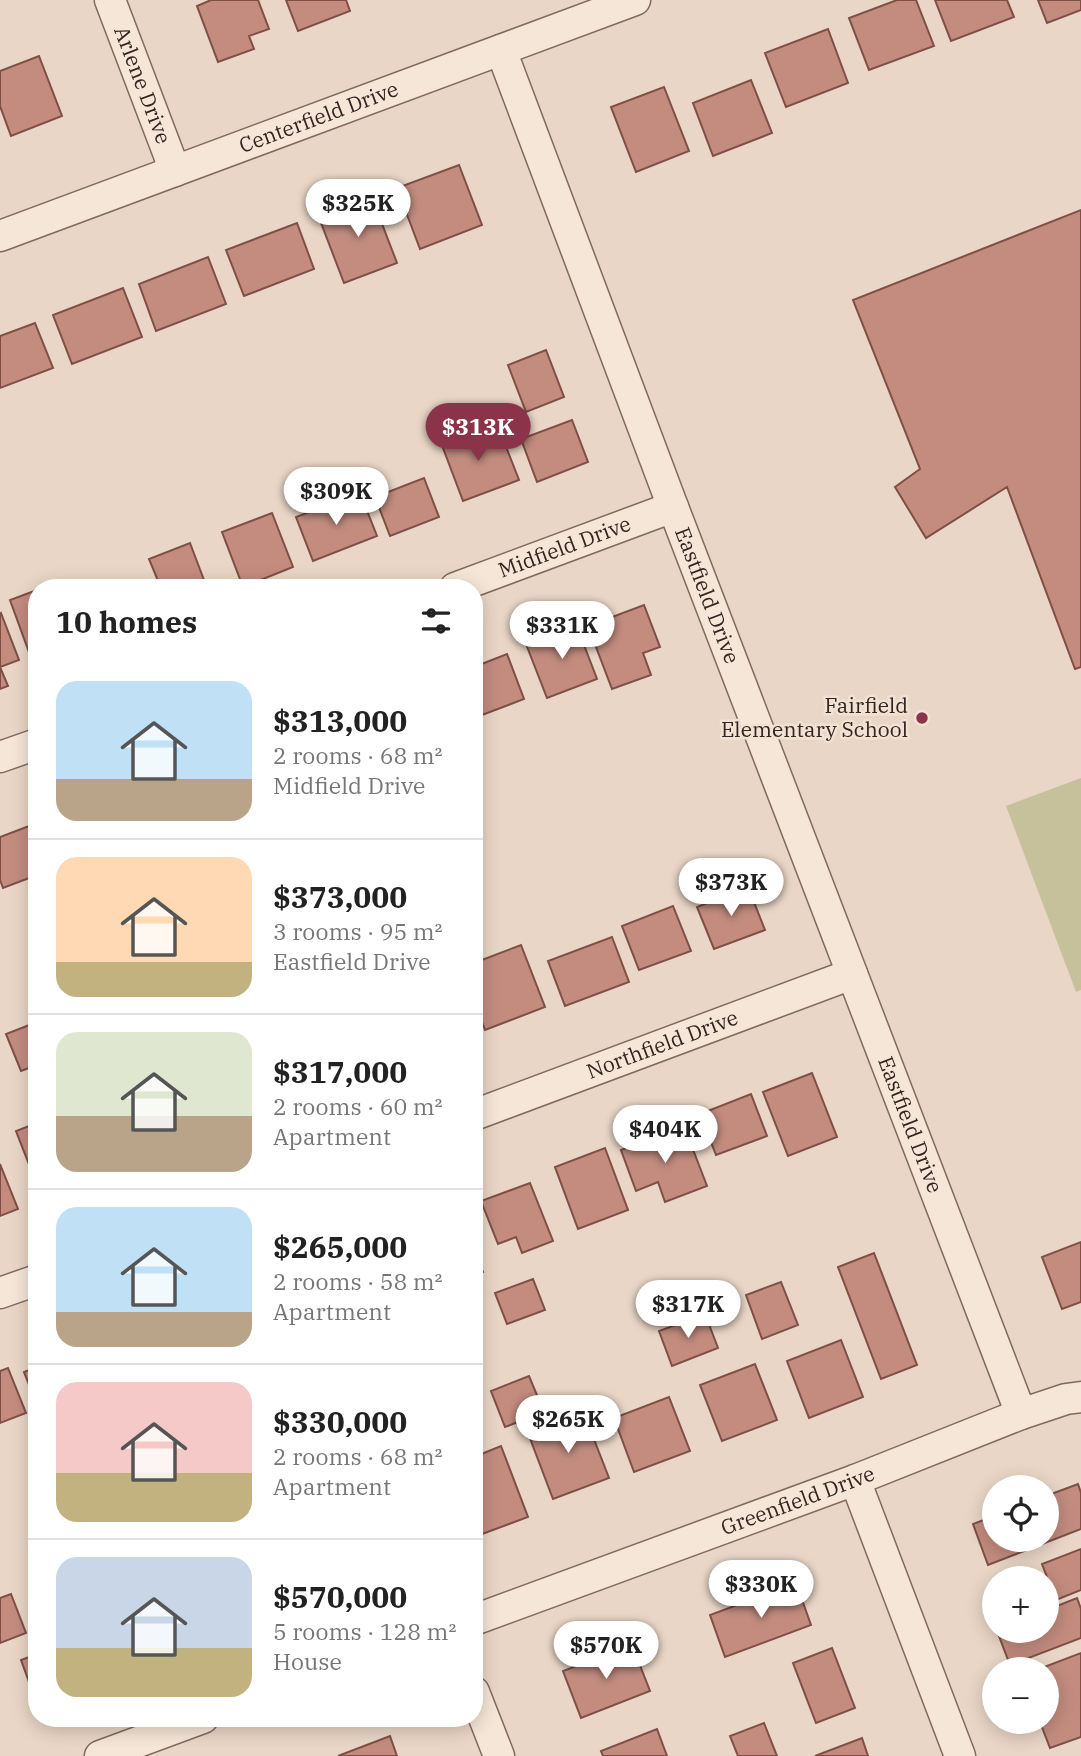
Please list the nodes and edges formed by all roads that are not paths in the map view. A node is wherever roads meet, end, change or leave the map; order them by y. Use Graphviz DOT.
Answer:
graph roads {
  1 [pos="110,0"];
  2 [pos="635,0"];
  3 [pos="501,50"];
  4 [pos="175,171"];
  5 [pos="0,236"];
  6 [pos="673,507"];
  7 [pos="479,579"];
  8 [pos="28,747"];
  9 [pos="0,757"];
  10 [pos="852,974"];
  11 [pos="483,1112"];
  12 [pos="28,1282"];
  13 [pos="0,1293"];
  14 [pos="1081,1397"];
  15 [pos="1021,1414"];
  16 [pos="855,1480"];
  17 [pos="483,1617"];
  18 [pos="483,1715"];
  19 [pos="179,1727"];
  20 [pos="100,1756"];
  21 [pos="499,1756"];
  22 [pos="960,1756"];
  1 -- 4 [label="street, Arlene Drive"];
  2 -- 3 [label="street, Centerfield Drive"];
  3 -- 4 [label="street, Centerfield Drive"];
  3 -- 6 [label="street, Eastfield Drive"];
  4 -- 5 [label="street, Centerfield Drive"];
  6 -- 7 [label="street, Midfield Drive"];
  6 -- 10 [label="street, Eastfield Drive"];
  8 -- 9 [label="street"];
  10 -- 11 [label="street, Northfield Drive"];
  10 -- 15 [label="street, Eastfield Drive"];
  12 -- 13 [label="street"];
  14 -- 15 [label="street, Greenfield Drive"];
  15 -- 16 [label="street, Greenfield Drive"];
  16 -- 17 [label="street, Greenfield Drive"];
  16 -- 22 [label="street"];
  18 -- 21 [label="street"];
  19 -- 20 [label="street"];
}
